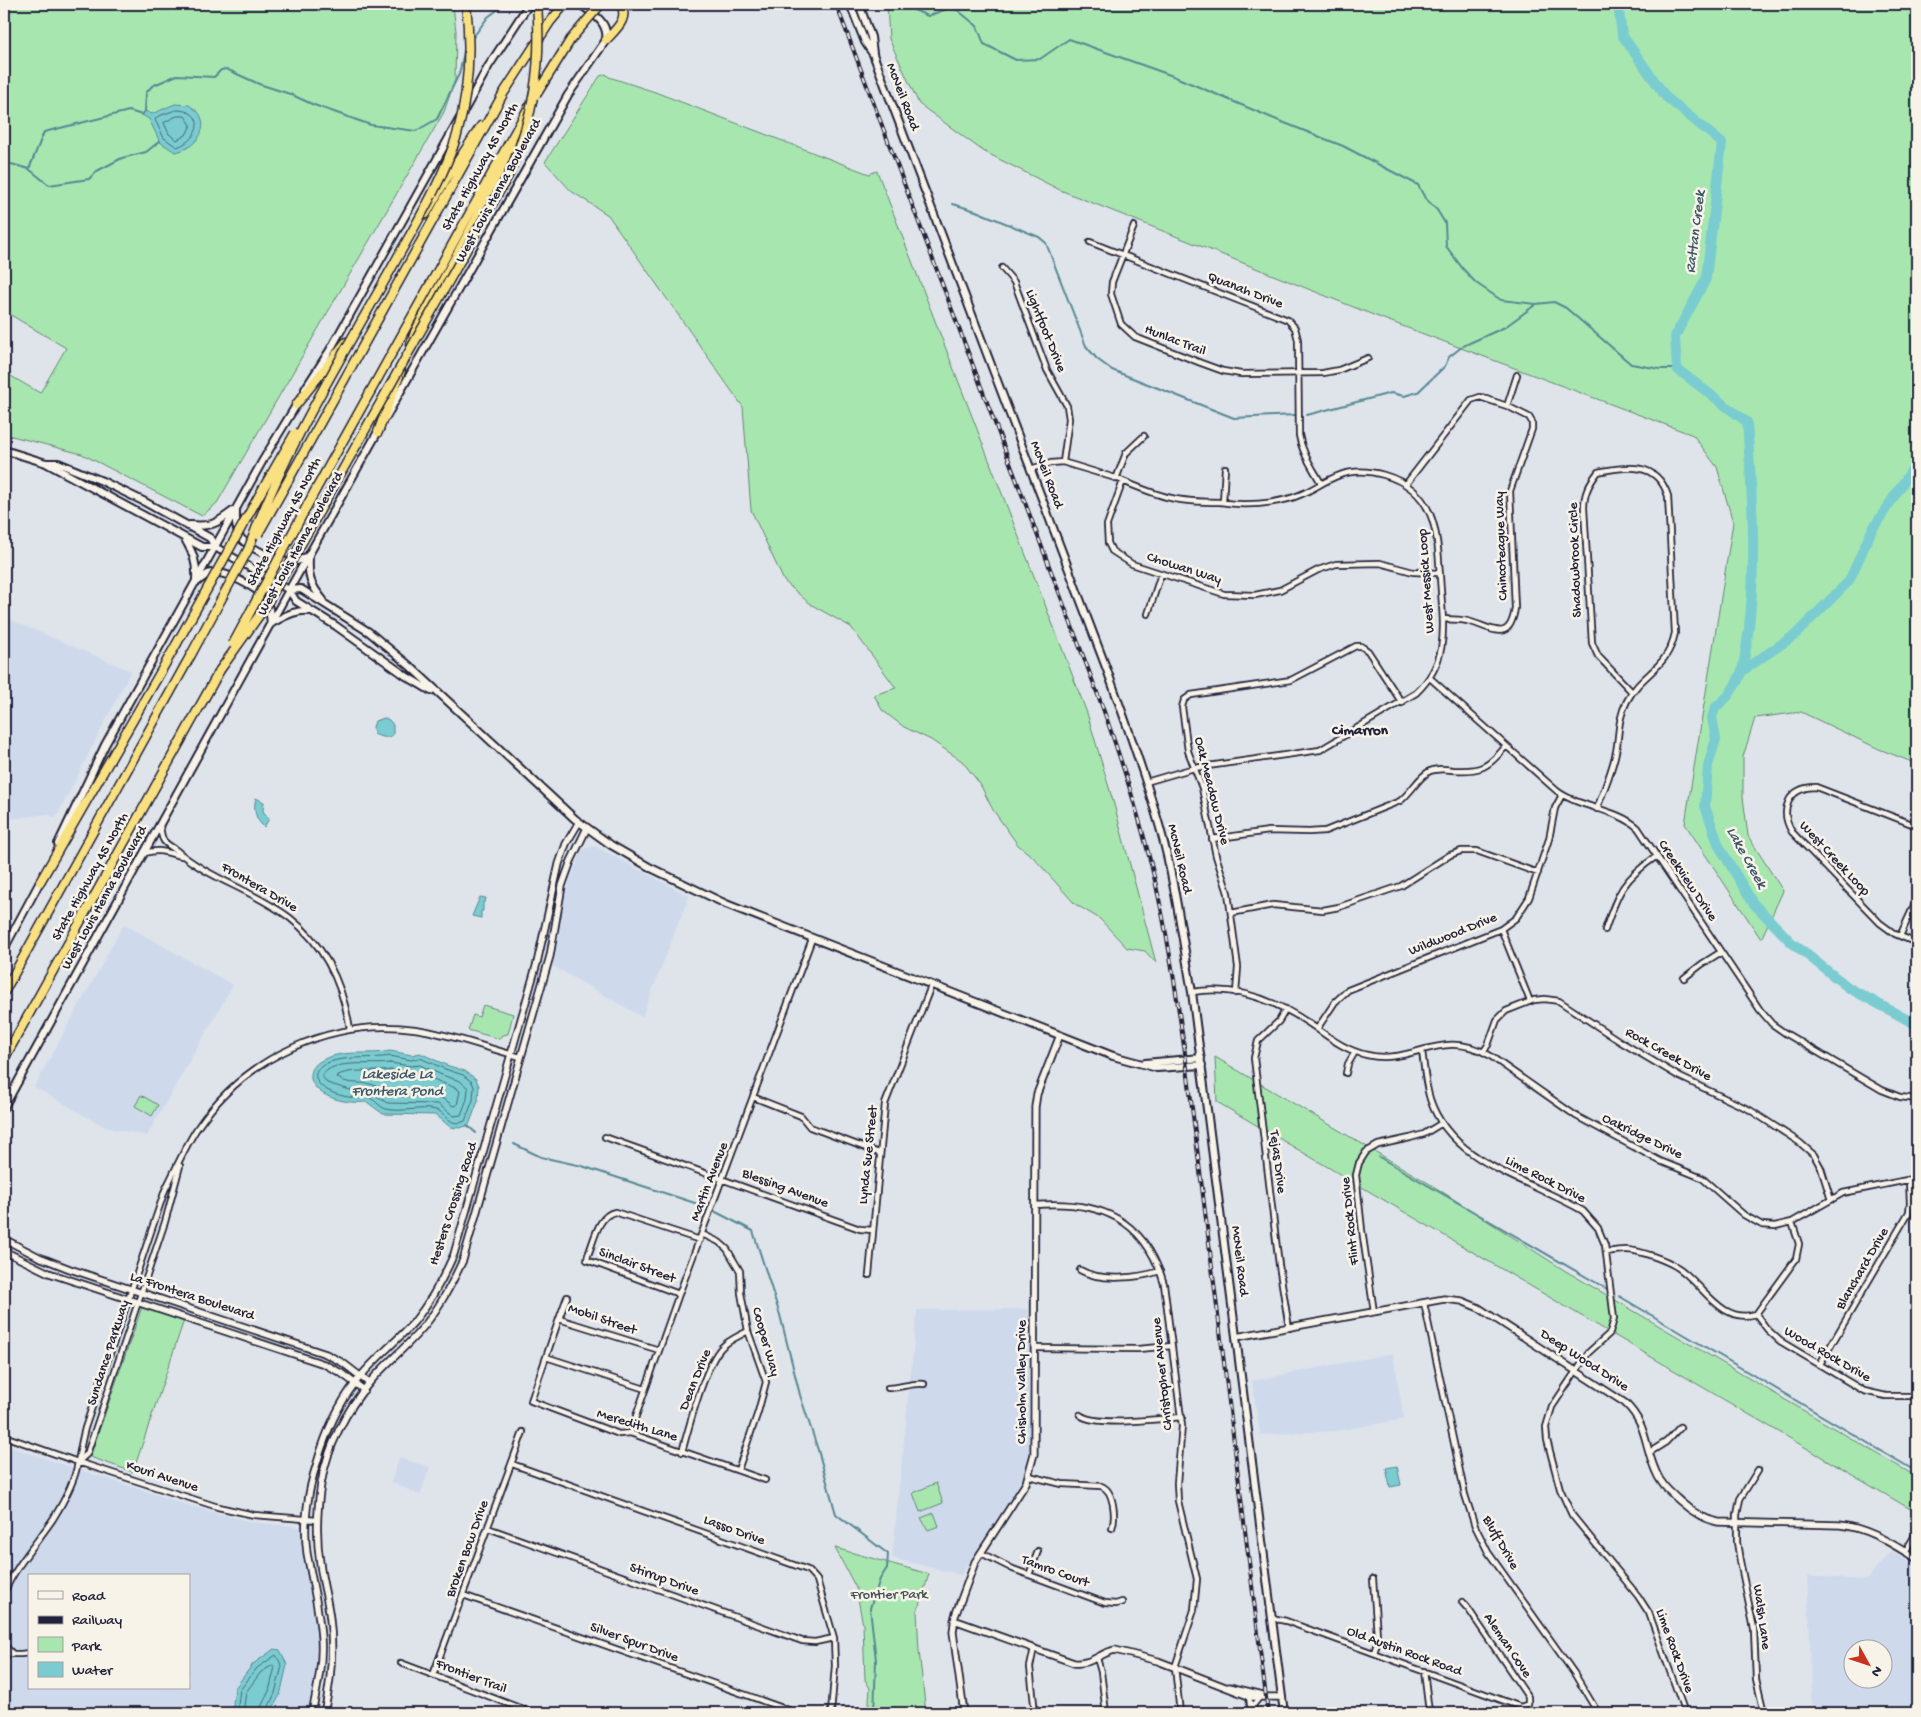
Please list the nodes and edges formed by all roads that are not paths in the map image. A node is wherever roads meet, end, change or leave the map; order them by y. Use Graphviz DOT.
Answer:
graph roads {
  1 [pos="466,4"];
  2 [pos="529,4"];
  3 [pos="537,4"];
  4 [pos="565,4"];
  5 [pos="580,4"];
  6 [pos="601,4"];
  7 [pos="620,4"];
  8 [pos="850,4"];
  9 [pos="859,4"];
  10 [pos="606,40"];
  11 [pos="873,54"];
  12 [pos="494,111"];
  13 [pos="520,123"];
  14 [pos="1134,226"];
  15 [pos="1090,242"];
  16 [pos="1123,256"];
  17 [pos="1002,268"];
  18 [pos="1368,358"];
  19 [pos="1299,374"];
  20 [pos="1517,375"];
  21 [pos="316,403"];
  22 [pos="296,405"];
  23 [pos="1506,406"];
  24 [pos="378,432"];
  25 [pos="1144,436"];
  26 [pos="4,450"];
  27 [pos="46,462"];
  28 [pos="1063,462"];
  29 [pos="1225,468"];
  30 [pos="1030,469"];
  31 [pos="1116,479"];
  32 [pos="1123,482"];
  33 [pos="1322,483"];
  34 [pos="1406,484"];
  35 [pos="1223,502"];
  36 [pos="236,509"];
  37 [pos="186,525"];
  38 [pos="184,538"];
  39 [pos="214,547"];
  40 [pos="248,550"];
  41 [pos="309,556"];
  42 [pos="1440,573"];
  43 [pos="1161,574"];
  44 [pos="195,583"];
  45 [pos="289,590"];
  46 [pos="326,603"];
  47 [pos="314,611"];
  48 [pos="1148,614"];
  49 [pos="1443,619"];
  50 [pos="271,624"];
  51 [pos="220,670"];
  52 [pos="1430,678"];
  53 [pos="1632,692"];
  54 [pos="442,697"];
  55 [pos="1402,703"];
  56 [pos="1506,746"];
  57 [pos="1194,768"];
  58 [pos="1146,782"];
  59 [pos="1562,795"];
  60 [pos="1597,809"];
  61 [pos="578,822"];
  62 [pos="160,826"];
  63 [pos="1917,826"];
  64 [pos="587,828"];
  65 [pos="1212,840"];
  66 [pos="145,853"];
  67 [pos="182,856"];
  68 [pos="1657,856"];
  69 [pos="1538,873"];
  70 [pos="40,882"];
  71 [pos="553,884"];
  72 [pos="1917,899"];
  73 [pos="1231,913"];
  74 [pos="555,925"];
  75 [pos="1501,929"];
  76 [pos="1605,930"];
  77 [pos="1900,936"];
  78 [pos="812,939"];
  79 [pos="1917,943"];
  80 [pos="4,949"];
  81 [pos="1721,952"];
  82 [pos="1684,978"];
  83 [pos="931,986"];
  84 [pos="4,992"];
  85 [pos="1192,992"];
  86 [pos="1236,993"];
  87 [pos="1530,1001"];
  88 [pos="1286,1009"];
  89 [pos="350,1029"];
  90 [pos="1317,1029"];
  91 [pos="1060,1035"];
  92 [pos="1422,1050"];
  93 [pos="1354,1052"];
  94 [pos="1483,1052"];
  95 [pos="512,1055"];
  96 [pos="521,1057"];
  97 [pos="4,1059"];
  98 [pos="1202,1062"];
  99 [pos="1346,1073"];
  100 [pos="753,1097"];
  101 [pos="1917,1099"];
  102 [pos="4,1107"];
  103 [pos="1442,1123"];
  104 [pos="605,1137"];
  105 [pos="879,1153"];
  106 [pos="181,1160"];
  107 [pos="1917,1178"];
  108 [pos="723,1179"];
  109 [pos="1909,1180"];
  110 [pos="1831,1200"];
  111 [pos="1035,1205"];
  112 [pos="1792,1222"];
  113 [pos="872,1230"];
  114 [pos="702,1234"];
  115 [pos="4,1239"];
  116 [pos="700,1240"];
  117 [pos="4,1251"];
  118 [pos="1606,1252"];
  119 [pos="1080,1270"];
  120 [pos="1160,1271"];
  121 [pos="869,1275"];
  122 [pos="131,1290"];
  123 [pos="141,1293"];
  124 [pos="679,1294"];
  125 [pos="567,1296"];
  126 [pos="128,1299"];
  127 [pos="138,1302"];
  128 [pos="1424,1303"];
  129 [pos="1374,1312"];
  130 [pos="1756,1314"];
  131 [pos="559,1319"];
  132 [pos="1289,1328"];
  133 [pos="748,1332"];
  134 [pos="1236,1337"];
  135 [pos="1172,1346"];
  136 [pos="1035,1348"];
  137 [pos="659,1350"];
  138 [pos="546,1357"];
  139 [pos="1820,1364"];
  140 [pos="1576,1370"];
  141 [pos="360,1376"];
  142 [pos="355,1383"];
  143 [pos="369,1383"];
  144 [pos="924,1384"];
  145 [pos="888,1388"];
  146 [pos="645,1389"];
  147 [pos="364,1390"];
  148 [pos="1917,1396"];
  149 [pos="1080,1415"];
  150 [pos="1182,1416"];
  151 [pos="1680,1427"];
  152 [pos="523,1432"];
  153 [pos="630,1432"];
  154 [pos="4,1436"];
  155 [pos="682,1452"];
  156 [pos="1650,1452"];
  157 [pos="78,1462"];
  158 [pos="512,1464"];
  159 [pos="738,1470"];
  160 [pos="1758,1470"];
  161 [pos="1030,1476"];
  162 [pos="765,1480"];
  163 [pos="307,1519"];
  164 [pos="317,1520"];
  165 [pos="1737,1523"];
  166 [pos="488,1528"];
  167 [pos="1112,1528"];
  168 [pos="1917,1532"];
  169 [pos="1038,1551"];
  170 [pos="1905,1552"];
  171 [pos="981,1553"];
  172 [pos="1917,1559"];
  173 [pos="1029,1575"];
  174 [pos="1373,1579"];
  175 [pos="4,1593"];
  176 [pos="463,1595"];
  177 [pos="1122,1602"];
  178 [pos="1462,1602"];
  179 [pos="1272,1618"];
  180 [pos="954,1620"];
  181 [pos="834,1638"];
  182 [pos="4,1645"];
  183 [pos="1034,1648"];
  184 [pos="12,1653"];
  185 [pos="28,1653"];
  186 [pos="1374,1653"];
  187 [pos="4,1654"];
  188 [pos="1097,1658"];
  189 [pos="401,1663"];
  190 [pos="1175,1667"];
  191 [pos="1424,1671"];
  192 [pos="433,1675"];
  193 [pos="1227,1686"];
  194 [pos="1249,1696"];
  195 [pos="1263,1697"];
  196 [pos="1282,1697"];
  197 [pos="1528,1704"];
  198 [pos="1429,1712"];
  199 [pos="312,1713"];
  200 [pos="324,1713"];
  201 [pos="533,1713"];
  202 [pos="797,1713"];
  203 [pos="831,1713"];
  204 [pos="964,1713"];
  205 [pos="1035,1713"];
  206 [pos="1106,1713"];
  207 [pos="1180,1713"];
  208 [pos="1251,1713"];
  209 [pos="1284,1713"];
  210 [pos="1598,1713"];
  211 [pos="1684,1713"];
  212 [pos="1764,1713"];
  1 -- 21 [label="highway, bridge"];
  2 -- 22 [label="main road"];
  3 -- 51 [label="highway, bridge"];
  4 -- 12 [label="highway, State Highway 45 North, bridge"];
  5 -- 10 [label="main road"];
  6 -- 13 [label="highway, State Highway 45 North, bridge"];
  7 -- 10 [label="highway"];
  8 -- 11 [label="main road, McNeil Road"];
  9 -- 11 [label="main road, McNeil Road"];
  10 -- 24 [label="main road, West Louis Henna Boulevard"];
  11 -- 30 [label="main road, McNeil Road"];
  12 -- 22 [label="highway"];
  12 -- 40 [label="highway, State Highway 45 North, bridge"];
  13 -- 24 [label="highway"];
  13 -- 51 [label="highway, State Highway 45 North, bridge"];
  14 -- 16 [label="street, Hunlac Trail"];
  15 -- 16 [label="street, Quanah Drive"];
  16 -- 19 [label="street, Quanah Drive"];
  16 -- 19 [label="street, Hunlac Trail"];
  17 -- 28 [label="street, Lightfoot Drive"];
  18 -- 19 [label="street, Hunlac Trail"];
  19 -- 33 [label="street, Quanah Drive"];
  20 -- 23 [label="street"];
  21 -- 40 [label="highway, bridge"];
  21 -- 70 [label="highway, bridge"];
  22 -- 36 [label="main road"];
  23 -- 34 [label="street, Chincoteague Way"];
  23 -- 49 [label="street, Chincoteague Way"];
  24 -- 41 [label="main road, West Louis Henna Boulevard"];
  25 -- 31 [label="street"];
  26 -- 27 [label="main road"];
  27 -- 37 [label="main road"];
  27 -- 38 [label="main road"];
  28 -- 30 [label="street, West Messick Loop"];
  28 -- 31 [label="street, West Messick Loop"];
  29 -- 35 [label="street"];
  30 -- 58 [label="main road, McNeil Road"];
  31 -- 32 [label="street, West Messick Loop"];
  32 -- 35 [label="street, West Messick Loop"];
  32 -- 43 [label="street, Chowan Way"];
  33 -- 34 [label="street, West Messick Loop"];
  33 -- 35 [label="street, West Messick Loop"];
  34 -- 42 [label="street, West Messick Loop"];
  36 -- 37 [label="main road"];
  36 -- 39 [label="main road"];
  36 -- 41 [label="main road"];
  37 -- 39 [label="main road"];
  38 -- 39 [label="main road"];
  38 -- 44 [label="main road"];
  39 -- 44 [label="main road"];
  39 -- 45 [label="main road"];
  40 -- 84 [label="highway, State Highway 45 North, bridge"];
  41 -- 45 [label="main road, West Louis Henna Boulevard"];
  41 -- 46 [label="main road"];
  42 -- 43 [label="street, Chowan Way"];
  42 -- 49 [label="street, West Messick Loop"];
  43 -- 48 [label="street"];
  44 -- 50 [label="main road"];
  44 -- 70 [label="main road"];
  45 -- 46 [label="main road"];
  45 -- 47 [label="main road"];
  45 -- 50 [label="main road, West Louis Henna Boulevard"];
  46 -- 54 [label="main road"];
  47 -- 50 [label="main road"];
  47 -- 54 [label="main road"];
  49 -- 52 [label="street, West Messick Loop"];
  50 -- 62 [label="main road, West Louis Henna Boulevard"];
  51 -- 97 [label="highway, State Highway 45 North"];
  52 -- 55 [label="street, West Messick Loop"];
  52 -- 56 [label="street, Creekview Drive"];
  53 -- 53 [label="street, Shadowbrook Circle"];
  53 -- 60 [label="street, Shadowbrook Circle"];
  54 -- 61 [label="main road"];
  55 -- 57 [label="street, West Messick Loop"];
  55 -- 57 [label="street, Oak Meadow Drive"];
  56 -- 59 [label="street, Creekview Drive"];
  56 -- 65 [label="street"];
  57 -- 58 [label="street, West Messick Loop"];
  57 -- 65 [label="street, Oak Meadow Drive"];
  58 -- 85 [label="main road, McNeil Road"];
  59 -- 60 [label="street, Creekview Drive"];
  59 -- 69 [label="street, Wildwood Drive"];
  60 -- 68 [label="street, Creekview Drive"];
  61 -- 64 [label="main road"];
  61 -- 71 [label="street, Hesters Crossing Road"];
  62 -- 66 [label="main road, West Louis Henna Boulevard"];
  62 -- 67 [label="street"];
  63 -- 77 [label="street, West Creek Loop"];
  64 -- 74 [label="street, Hesters Crossing Road"];
  64 -- 78 [label="main road"];
  65 -- 73 [label="street, Oak Meadow Drive"];
  66 -- 67 [label="street"];
  66 -- 102 [label="main road, West Louis Henna Boulevard"];
  67 -- 89 [label="street, Frontera Drive"];
  68 -- 76 [label="street"];
  68 -- 81 [label="street, Creekview Drive"];
  69 -- 73 [label="street"];
  69 -- 75 [label="street, Wildwood Drive"];
  70 -- 80 [label="main road"];
  71 -- 74 [label="street"];
  71 -- 95 [label="street, Hesters Crossing Road"];
  72 -- 77 [label="street"];
  73 -- 86 [label="street, Oak Meadow Drive"];
  74 -- 96 [label="street, Hesters Crossing Road"];
  75 -- 87 [label="street"];
  75 -- 90 [label="street, Wildwood Drive"];
  77 -- 79 [label="street, West Creek Loop"];
  78 -- 83 [label="main road"];
  78 -- 100 [label="street, Martin Avenue"];
  81 -- 82 [label="street"];
  81 -- 101 [label="street, Creekview Drive"];
  83 -- 91 [label="main road"];
  83 -- 105 [label="street, Lynda Sue Street"];
  85 -- 86 [label="street, Oakridge Drive"];
  85 -- 98 [label="main road, McNeil Road"];
  86 -- 88 [label="street, Oakridge Drive"];
  87 -- 94 [label="street, Rock Creek Drive"];
  87 -- 110 [label="street, Rock Creek Drive"];
  88 -- 90 [label="street, Oakridge Drive"];
  88 -- 132 [label="street, Tejas Drive"];
  89 -- 95 [label="street, Sundance Parkway"];
  89 -- 106 [label="street, Sundance Parkway"];
  90 -- 93 [label="street, Oakridge Drive"];
  91 -- 98 [label="main road"];
  91 -- 111 [label="street, Chisholm Valley Drive"];
  92 -- 93 [label="street, Oakridge Drive"];
  92 -- 94 [label="street, Oakridge Drive"];
  92 -- 103 [label="street, Lime Rock Drive"];
  93 -- 99 [label="street"];
  94 -- 112 [label="street, Oakridge Drive"];
  95 -- 96 [label="street, Sundance Parkway"];
  95 -- 141 [label="street, Hesters Crossing Road"];
  96 -- 143 [label="street, Hesters Crossing Road"];
  98 -- 134 [label="main road, McNeil Road"];
  100 -- 105 [label="street"];
  100 -- 108 [label="street, Martin Avenue"];
  103 -- 118 [label="street, Lime Rock Drive"];
  103 -- 129 [label="street, Flint Rock Drive"];
  104 -- 108 [label="street, Blessing Avenue"];
  105 -- 113 [label="street, Lynda Sue Street"];
  106 -- 122 [label="street, Sundance Parkway"];
  106 -- 123 [label="street, Sundance Parkway"];
  107 -- 109 [label="street, Oakridge Drive"];
  108 -- 113 [label="street, Blessing Avenue"];
  108 -- 114 [label="street, Martin Avenue"];
  109 -- 110 [label="street, Oakridge Drive"];
  109 -- 139 [label="street, Blanchard Drive"];
  110 -- 112 [label="street, Oakridge Drive"];
  111 -- 120 [label="street, Christopher Avenue"];
  111 -- 136 [label="street, Chisholm Valley Drive"];
  112 -- 130 [label="street"];
  113 -- 121 [label="street, Lynda Sue Street"];
  114 -- 116 [label="street, Martin Avenue"];
  114 -- 133 [label="street, Cooper Way"];
  115 -- 122 [label="street, La Frontera Boulevard"];
  116 -- 124 [label="street, Martin Avenue"];
  116 -- 124 [label="street, Sinclair Street"];
  117 -- 126 [label="street, La Frontera Boulevard"];
  118 -- 130 [label="street"];
  118 -- 140 [label="street, Lime Rock Drive"];
  119 -- 120 [label="street"];
  120 -- 135 [label="street, Christopher Avenue"];
  122 -- 123 [label="street, La Frontera Boulevard"];
  122 -- 126 [label="street, Sundance Parkway"];
  123 -- 127 [label="street, Sundance Parkway"];
  123 -- 141 [label="street, La Frontera Boulevard"];
  124 -- 137 [label="street, Martin Avenue"];
  125 -- 131 [label="street, Mobil Street"];
  126 -- 127 [label="street, La Frontera Boulevard"];
  126 -- 157 [label="street, Sundance Parkway"];
  127 -- 142 [label="street, La Frontera Boulevard"];
  127 -- 157 [label="street, Sundance Parkway"];
  128 -- 129 [label="street, Deep Wood Drive"];
  128 -- 140 [label="street, Deep Wood Drive"];
  128 -- 210 [label="street, Bluff Drive"];
  129 -- 132 [label="street, Deep Wood Drive"];
  130 -- 139 [label="street, Wood Rock Drive"];
  131 -- 137 [label="street, Mobil Street"];
  131 -- 138 [label="street"];
  132 -- 134 [label="street, Deep Wood Drive"];
  133 -- 155 [label="street, Dean Drive"];
  133 -- 159 [label="street, Cooper Way"];
  134 -- 179 [label="main road, McNeil Road"];
  135 -- 136 [label="street"];
  135 -- 150 [label="street, Christopher Avenue"];
  136 -- 161 [label="street, Chisholm Valley Drive"];
  137 -- 146 [label="street, Martin Avenue"];
  138 -- 146 [label="street"];
  138 -- 153 [label="street, Meredith Lane"];
  139 -- 148 [label="street, Wood Rock Drive"];
  140 -- 156 [label="street, Deep Wood Drive"];
  140 -- 211 [label="street, Lime Rock Drive"];
  141 -- 142 [label="street, Hesters Crossing Road"];
  141 -- 143 [label="street, La Frontera Boulevard"];
  142 -- 147 [label="street, La Frontera Boulevard"];
  142 -- 163 [label="street, Hesters Crossing Road"];
  143 -- 147 [label="street, Hesters Crossing Road"];
  144 -- 145 [label="street"];
  146 -- 153 [label="street, Martin Avenue"];
  147 -- 164 [label="street, Hesters Crossing Road"];
  149 -- 150 [label="street"];
  150 -- 190 [label="street, Christopher Avenue"];
  151 -- 156 [label="street"];
  152 -- 158 [label="street, Broken Bow Drive"];
  153 -- 155 [label="street, Meredith Lane"];
  154 -- 157 [label="street, Kouri Avenue"];
  155 -- 159 [label="street, Meredith Lane"];
  156 -- 165 [label="street, Deep Wood Drive"];
  157 -- 163 [label="street, Kouri Avenue"];
  157 -- 175 [label="street, Sundance Parkway"];
  158 -- 166 [label="street, Broken Bow Drive"];
  158 -- 181 [label="street, Lasso Drive"];
  159 -- 162 [label="street, Meredith Lane"];
  160 -- 165 [label="street, Walsh Lane"];
  161 -- 167 [label="street"];
  161 -- 171 [label="street, Chisholm Valley Drive"];
  163 -- 164 [label="street, Kouri Avenue"];
  163 -- 199 [label="street, Hesters Crossing Road"];
  164 -- 200 [label="street, Hesters Crossing Road"];
  165 -- 170 [label="street, Deep Wood Drive"];
  165 -- 212 [label="street, Walsh Lane"];
  166 -- 176 [label="street, Broken Bow Drive"];
  166 -- 181 [label="street, Stirrup Drive"];
  168 -- 170 [label="street"];
  169 -- 173 [label="street"];
  170 -- 172 [label="street, Deep Wood Drive"];
  171 -- 173 [label="street, Tamro Court"];
  171 -- 180 [label="street, Chisholm Valley Drive"];
  173 -- 177 [label="street, Tamro Court"];
  174 -- 186 [label="street"];
  176 -- 192 [label="street, Broken Bow Drive"];
  176 -- 202 [label="street, Silver Spur Drive"];
  178 -- 197 [label="street, Aleman Cove"];
  179 -- 186 [label="street, Old Austin Rock Road"];
  179 -- 196 [label="main road, McNeil Road"];
  180 -- 183 [label="street"];
  180 -- 204 [label="street, Chisholm Valley Drive"];
  181 -- 203 [label="street, Lasso Drive"];
  182 -- 184 [label="street"];
  183 -- 188 [label="street"];
  183 -- 205 [label="street"];
  184 -- 185 [label="street"];
  184 -- 187 [label="street"];
  186 -- 191 [label="street, Old Austin Rock Road"];
  188 -- 190 [label="street"];
  188 -- 206 [label="street"];
  189 -- 192 [label="street, Frontier Trail"];
  190 -- 193 [label="street"];
  190 -- 207 [label="street, Christopher Avenue"];
  191 -- 197 [label="street, Old Austin Rock Road"];
  191 -- 198 [label="street"];
  192 -- 201 [label="street, Frontier Trail"];
  193 -- 194 [label="street"];
  193 -- 195 [label="street"];
  194 -- 195 [label="street"];
  194 -- 208 [label="street"];
  195 -- 196 [label="street"];
  195 -- 208 [label="street"];
  196 -- 209 [label="main road, McNeil Road"];
}
